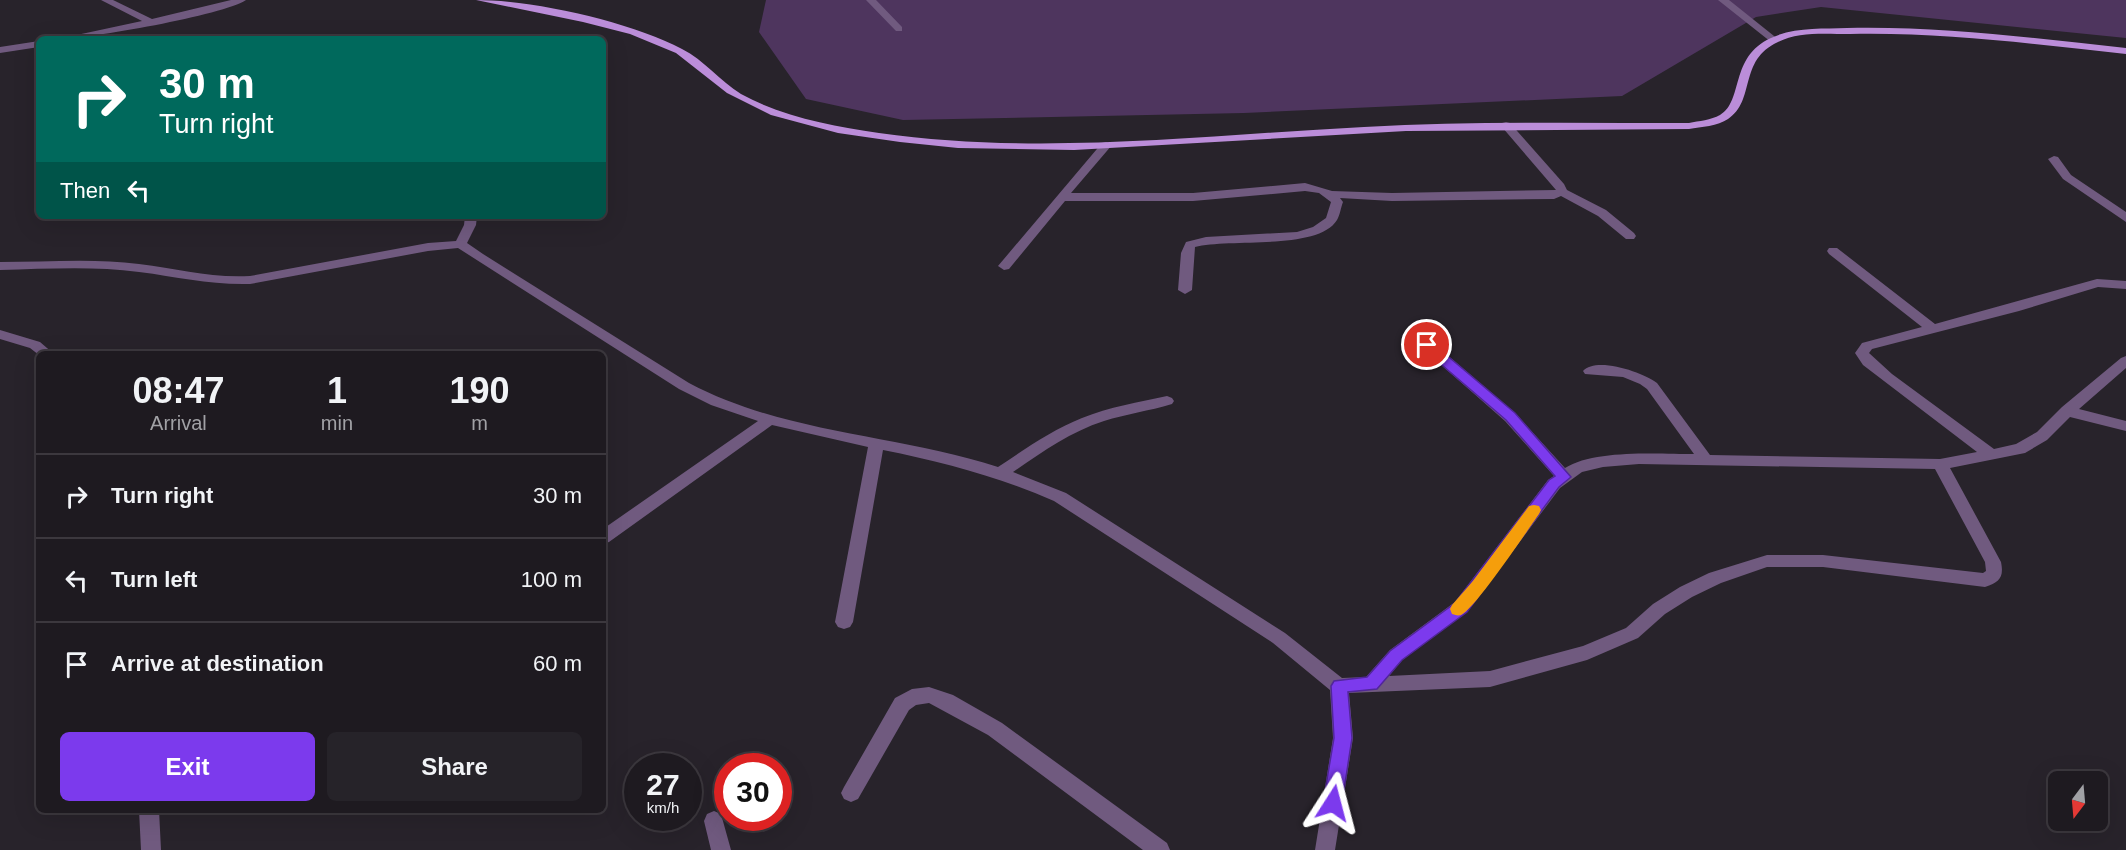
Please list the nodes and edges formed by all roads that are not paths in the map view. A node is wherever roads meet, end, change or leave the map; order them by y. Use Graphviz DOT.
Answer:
graph roads {
  1 [pos="106,0"];
  2 [pos="241,0"];
  3 [pos="481,0"];
  4 [pos="871,0"];
  5 [pos="1723,0"];
  6 [pos="152,22"];
  7 [pos="899,29"];
  8 [pos="79,36"];
  9 [pos="1774,39"];
  10 [pos="36,44"];
  11 [pos="1,50"];
  12 [pos="2126,51"];
  13 [pos="1506,125"];
  14 [pos="1106,145"];
  15 [pos="2054,159"];
  16 [pos="1562,192"];
  17 [pos="1331,194"];
  18 [pos="1064,197"];
  19 [pos="2126,218"];
  20 [pos="471,219"];
  21 [pos="1630,236"];
  22 [pos="460,244"];
  23 [pos="1833,251"];
  24 [pos="0,266"];
  25 [pos="1004,267"];
  26 [pos="2126,285"];
  27 [pos="1185,290"];
  28 [pos="1932,328"];
  29 [pos="0,334"];
  30 [pos="1427,345"];
  31 [pos="43,351"];
  32 [pos="2126,361"];
  33 [pos="1590,371"];
  34 [pos="1167,401"];
  35 [pos="2067,411"];
  36 [pos="771,419"];
  37 [pos="2126,426"];
  38 [pos="877,442"];
  39 [pos="1992,455"];
  40 [pos="1706,460"];
  41 [pos="1940,464"];
  42 [pos="1002,472"];
  43 [pos="1564,477"];
  44 [pos="606,536"];
  45 [pos="844,622"];
  46 [pos="1371,684"];
  47 [pos="1340,686"];
  48 [pos="851,794"];
  49 [pos="150,813"];
  50 [pos="716,831"];
  51 [pos="151,850"];
  52 [pos="721,850"];
  53 [pos="1160,850"];
  54 [pos="1325,850"];
  1 -- 6 [label="street"];
  2 -- 6 [label="street"];
  3 -- 14 [label="main road"];
  4 -- 7 [label="street"];
  5 -- 9 [label="street"];
  6 -- 8 [label="street"];
  9 -- 12 [label="main road"];
  9 -- 13 [label="main road"];
  10 -- 11 [label="street"];
  13 -- 14 [label="main road"];
  13 -- 16 [label="street"];
  14 -- 18 [label="street"];
  15 -- 19 [label="street"];
  16 -- 17 [label="street"];
  16 -- 21 [label="street"];
  17 -- 18 [label="street"];
  17 -- 27 [label="street"];
  18 -- 25 [label="street"];
  20 -- 22 [label="street"];
  22 -- 24 [label="street"];
  22 -- 36 [label="street"];
  23 -- 28 [label="street"];
  26 -- 28 [label="street"];
  28 -- 39 [label="street"];
  29 -- 31 [label="street"];
  30 -- 43 [label="street"];
  32 -- 35 [label="street"];
  33 -- 40 [label="street"];
  34 -- 42 [label="street"];
  35 -- 37 [label="street"];
  35 -- 39 [label="street"];
  36 -- 38 [label="street"];
  36 -- 44 [label="street"];
  38 -- 42 [label="street"];
  38 -- 45 [label="street"];
  39 -- 41 [label="street"];
  40 -- 41 [label="street"];
  40 -- 43 [label="street"];
  41 -- 46 [label="street"];
  42 -- 47 [label="street"];
  43 -- 46 [label="street"];
  46 -- 47 [label="street"];
  47 -- 54 [label="street"];
  48 -- 53 [label="street"];
  49 -- 51 [label="street"];
  50 -- 52 [label="street"];
}
